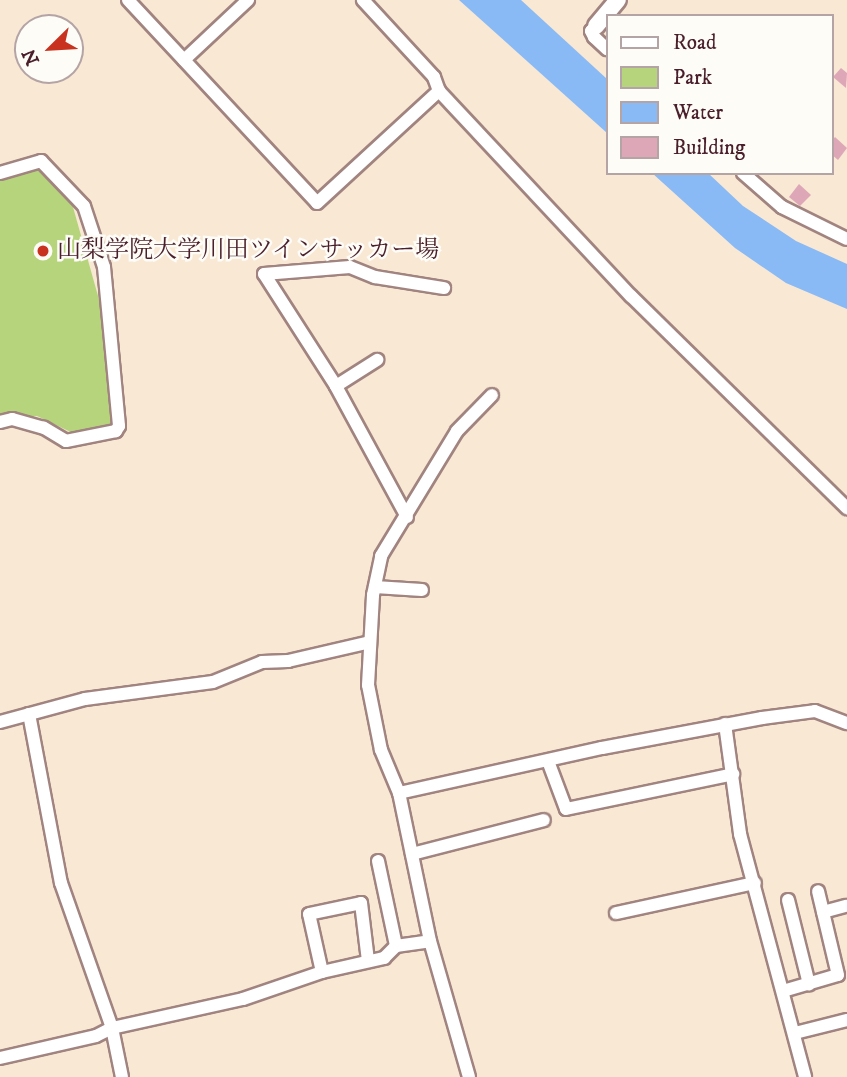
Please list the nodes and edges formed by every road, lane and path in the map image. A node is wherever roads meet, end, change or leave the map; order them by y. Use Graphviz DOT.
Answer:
graph roads {
  1 [pos="128,0"];
  2 [pos="248,0"];
  3 [pos="363,0"];
  4 [pos="618,0"];
  5 [pos="606,14"];
  6 [pos="606,14"];
  7 [pos="596,26"];
  8 [pos="606,48"];
  9 [pos="184,60"];
  10 [pos="439,91"];
  11 [pos="0,173"];
  12 [pos="745,175"];
  13 [pos="847,239"];
  14 [pos="444,288"];
  15 [pos="377,360"];
  16 [pos="336,386"];
  17 [pos="492,396"];
  18 [pos="0,422"];
  19 [pos="847,508"];
  20 [pos="407,517"];
  21 [pos="375,587"];
  22 [pos="422,590"];
  23 [pos="370,642"];
  24 [pos="29,714"];
  25 [pos="0,722"];
  26 [pos="847,723"];
  27 [pos="725,724"];
  28 [pos="548,761"];
  29 [pos="733,774"];
  30 [pos="400,793"];
  31 [pos="544,820"];
  32 [pos="412,854"];
  33 [pos="378,861"];
  34 [pos="755,883"];
  35 [pos="818,891"];
  36 [pos="788,900"];
  37 [pos="846,906"];
  38 [pos="822,912"];
  39 [pos="616,913"];
  40 [pos="430,941"];
  41 [pos="396,946"];
  42 [pos="368,961"];
  43 [pos="322,972"];
  44 [pos="808,984"];
  45 [pos="783,991"];
  46 [pos="847,1020"];
  47 [pos="112,1028"];
  48 [pos="795,1033"];
  49 [pos="0,1058"];
  50 [pos="122,1077"];
  51 [pos="470,1077"];
  52 [pos="805,1077"];
  1 -- 9 [label="street"];
  2 -- 9 [label="street"];
  3 -- 10 [label="street"];
  4 -- 6 [label="street"];
  5 -- 7 [label="street"];
  7 -- 8 [label="street"];
  9 -- 10 [label="street"];
  10 -- 19 [label="street"];
  11 -- 18 [label="street"];
  12 -- 13 [label="street"];
  14 -- 16 [label="street"];
  15 -- 16 [label="street"];
  16 -- 20 [label="street"];
  17 -- 20 [label="street"];
  20 -- 21 [label="street"];
  21 -- 22 [label="street"];
  21 -- 23 [label="street"];
  23 -- 24 [label="street"];
  23 -- 30 [label="street"];
  24 -- 25 [label="street"];
  24 -- 47 [label="street"];
  26 -- 27 [label="street"];
  27 -- 28 [label="street"];
  27 -- 29 [label="street"];
  28 -- 29 [label="street"];
  28 -- 30 [label="street"];
  29 -- 34 [label="street"];
  30 -- 32 [label="street"];
  31 -- 32 [label="street"];
  32 -- 40 [label="street"];
  33 -- 41 [label="street"];
  34 -- 39 [label="street"];
  34 -- 45 [label="street"];
  35 -- 38 [label="street"];
  36 -- 44 [label="street"];
  37 -- 38 [label="street"];
  38 -- 44 [label="street"];
  40 -- 41 [label="street"];
  40 -- 51 [label="street"];
  41 -- 42 [label="street"];
  42 -- 43 [label="street"];
  42 -- 43 [label="street"];
  43 -- 47 [label="street"];
  44 -- 45 [label="street"];
  45 -- 48 [label="street"];
  46 -- 48 [label="street"];
  47 -- 49 [label="street"];
  47 -- 50 [label="street"];
  48 -- 52 [label="street"];
}
